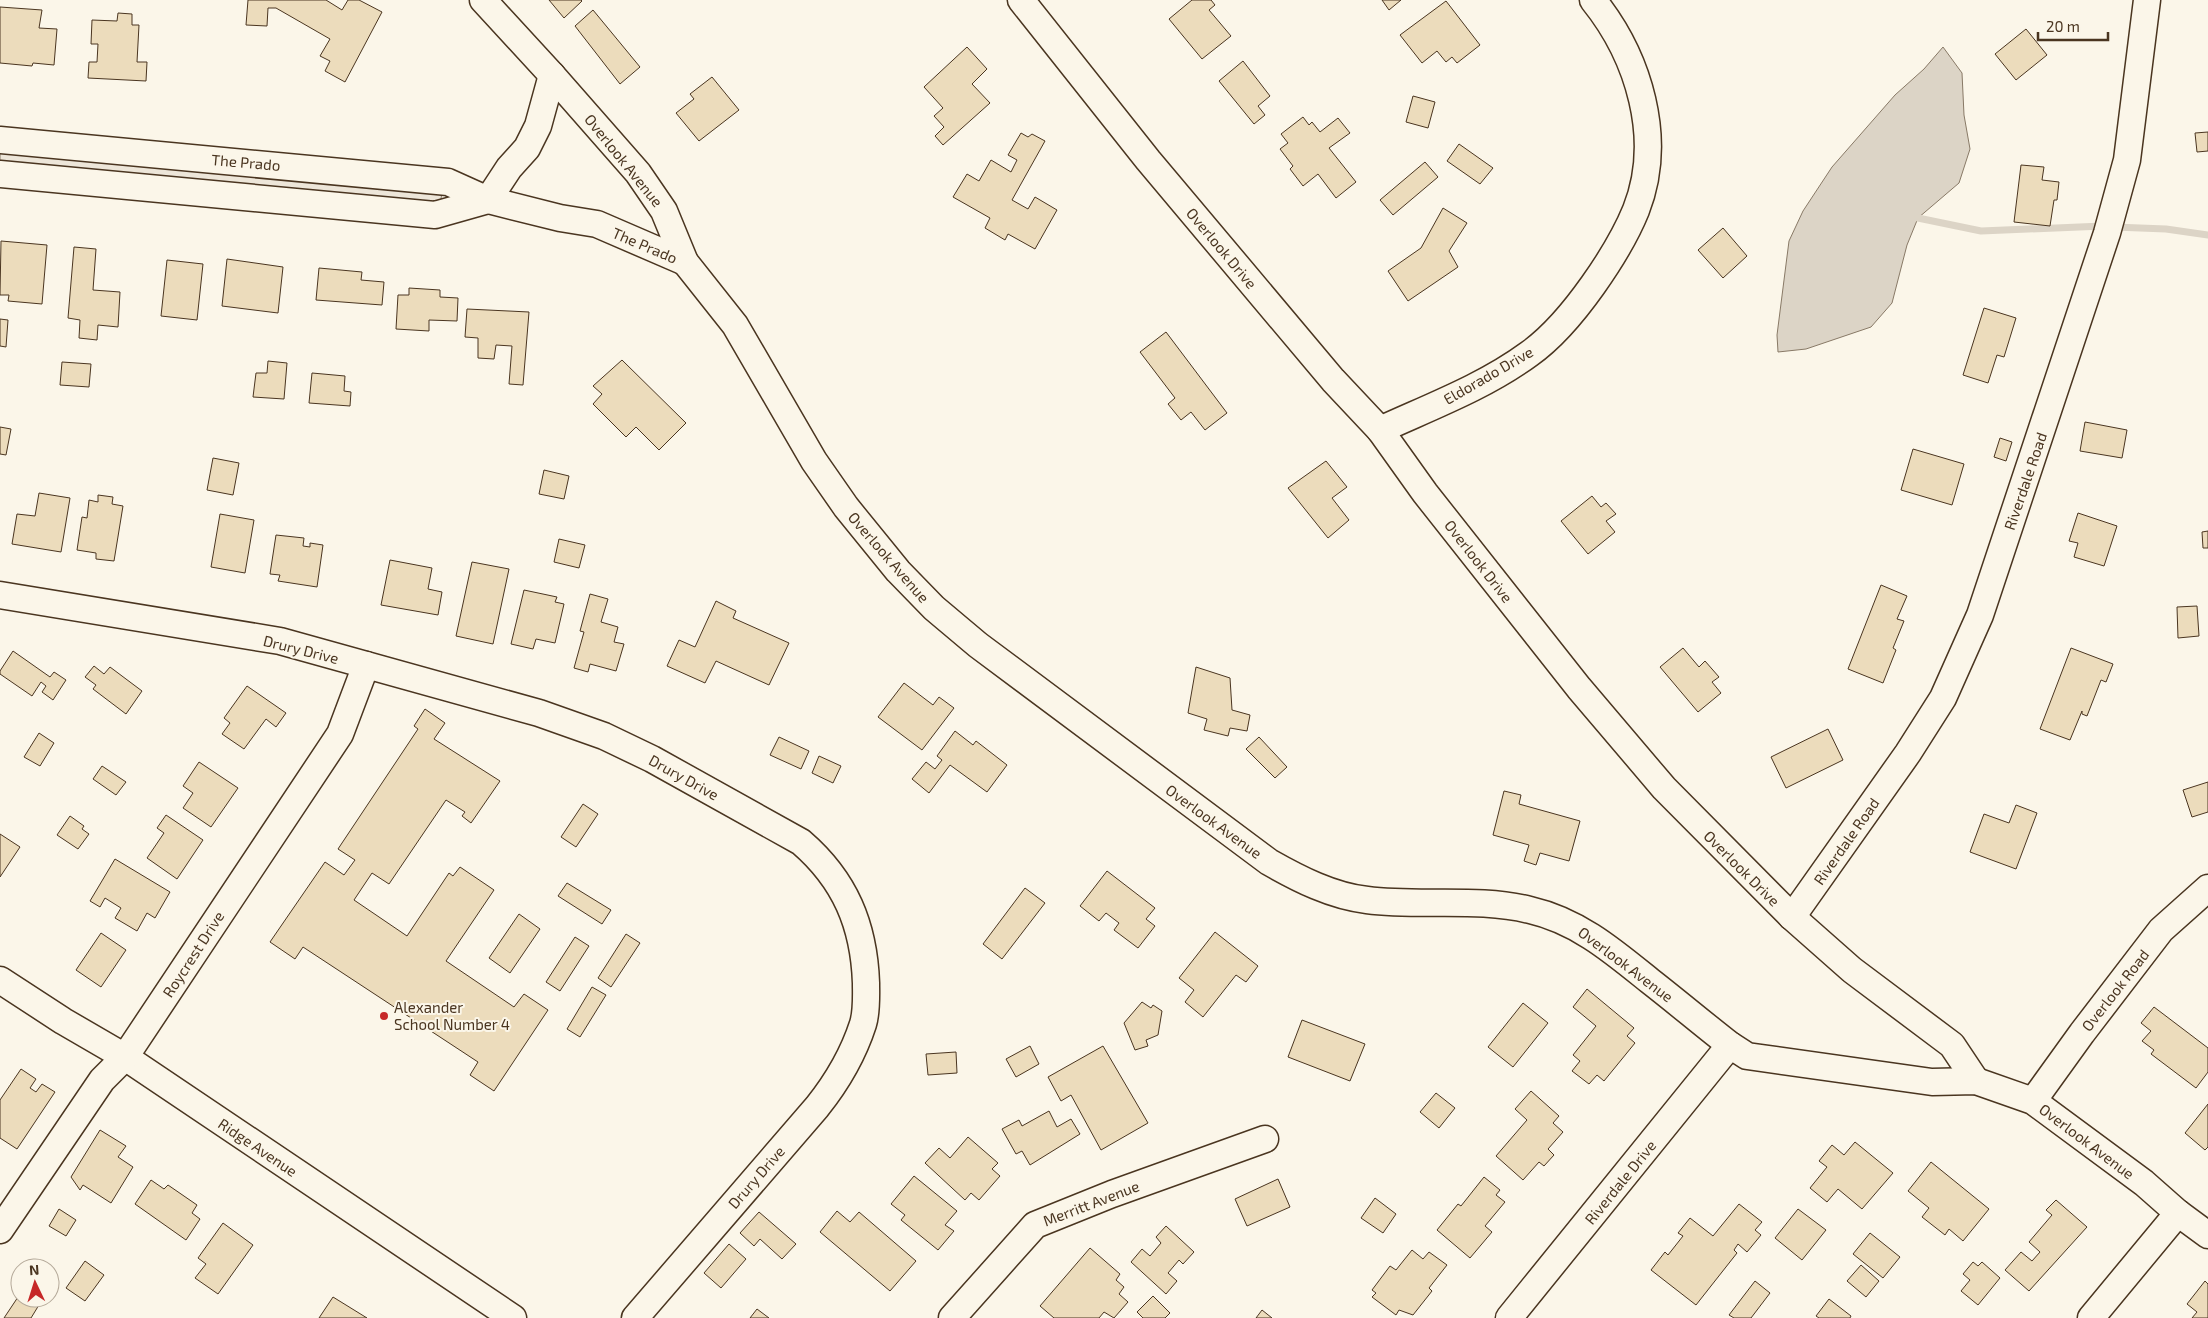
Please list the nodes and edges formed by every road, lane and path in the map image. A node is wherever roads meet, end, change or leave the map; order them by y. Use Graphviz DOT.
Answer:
graph roads {
  1 [pos="483,0"];
  2 [pos="1021,0"];
  3 [pos="1593,0"];
  4 [pos="2147,0"];
  5 [pos="552,75"];
  6 [pos="0,140"];
  7 [pos="0,174"];
  8 [pos="488,200"];
  9 [pos="685,262"];
  10 [pos="1380,430"];
  11 [pos="0,595"];
  12 [pos="366,665"];
  13 [pos="2208,888"];
  14 [pos="1792,916"];
  15 [pos="0,980"];
  16 [pos="1730,1045"];
  17 [pos="125,1057"];
  18 [pos="1976,1081"];
  19 [pos="2033,1101"];
  20 [pos="1266,1140"];
  21 [pos="2178,1213"];
  22 [pos="0,1230"];
  23 [pos="2208,1235"];
  24 [pos="513,1318"];
  25 [pos="635,1318"];
  26 [pos="952,1318"];
  27 [pos="1509,1318"];
  28 [pos="2091,1318"];
  1 -- 5 [label="street, Overlook Avenue"];
  2 -- 10 [label="street, Overlook Drive"];
  3 -- 10 [label="street, Eldorado Drive"];
  4 -- 14 [label="street, Riverdale Road"];
  5 -- 8 [label="street"];
  5 -- 9 [label="street, Overlook Avenue"];
  6 -- 8 [label="street, The Prado"];
  7 -- 8 [label="street, The Prado"];
  8 -- 9 [label="street, The Prado"];
  9 -- 16 [label="street, Overlook Avenue"];
  10 -- 14 [label="street, Overlook Drive"];
  11 -- 12 [label="street, Drury Drive"];
  12 -- 17 [label="street, Roycrest Drive"];
  12 -- 25 [label="street, Drury Drive"];
  13 -- 19 [label="street, Overlook Road"];
  14 -- 18 [label="street, Overlook Drive"];
  15 -- 17 [label="street, Ridge Avenue"];
  16 -- 18 [label="street, Overlook Avenue"];
  16 -- 27 [label="street, Riverdale Drive"];
  17 -- 22 [label="street, Roycrest Drive"];
  17 -- 24 [label="street, Ridge Avenue"];
  18 -- 19 [label="street, Overlook Avenue"];
  19 -- 21 [label="street, Overlook Avenue"];
  20 -- 26 [label="street, Merritt Avenue"];
  21 -- 23 [label="street, Overlook Avenue"];
  21 -- 28 [label="street"];
}
